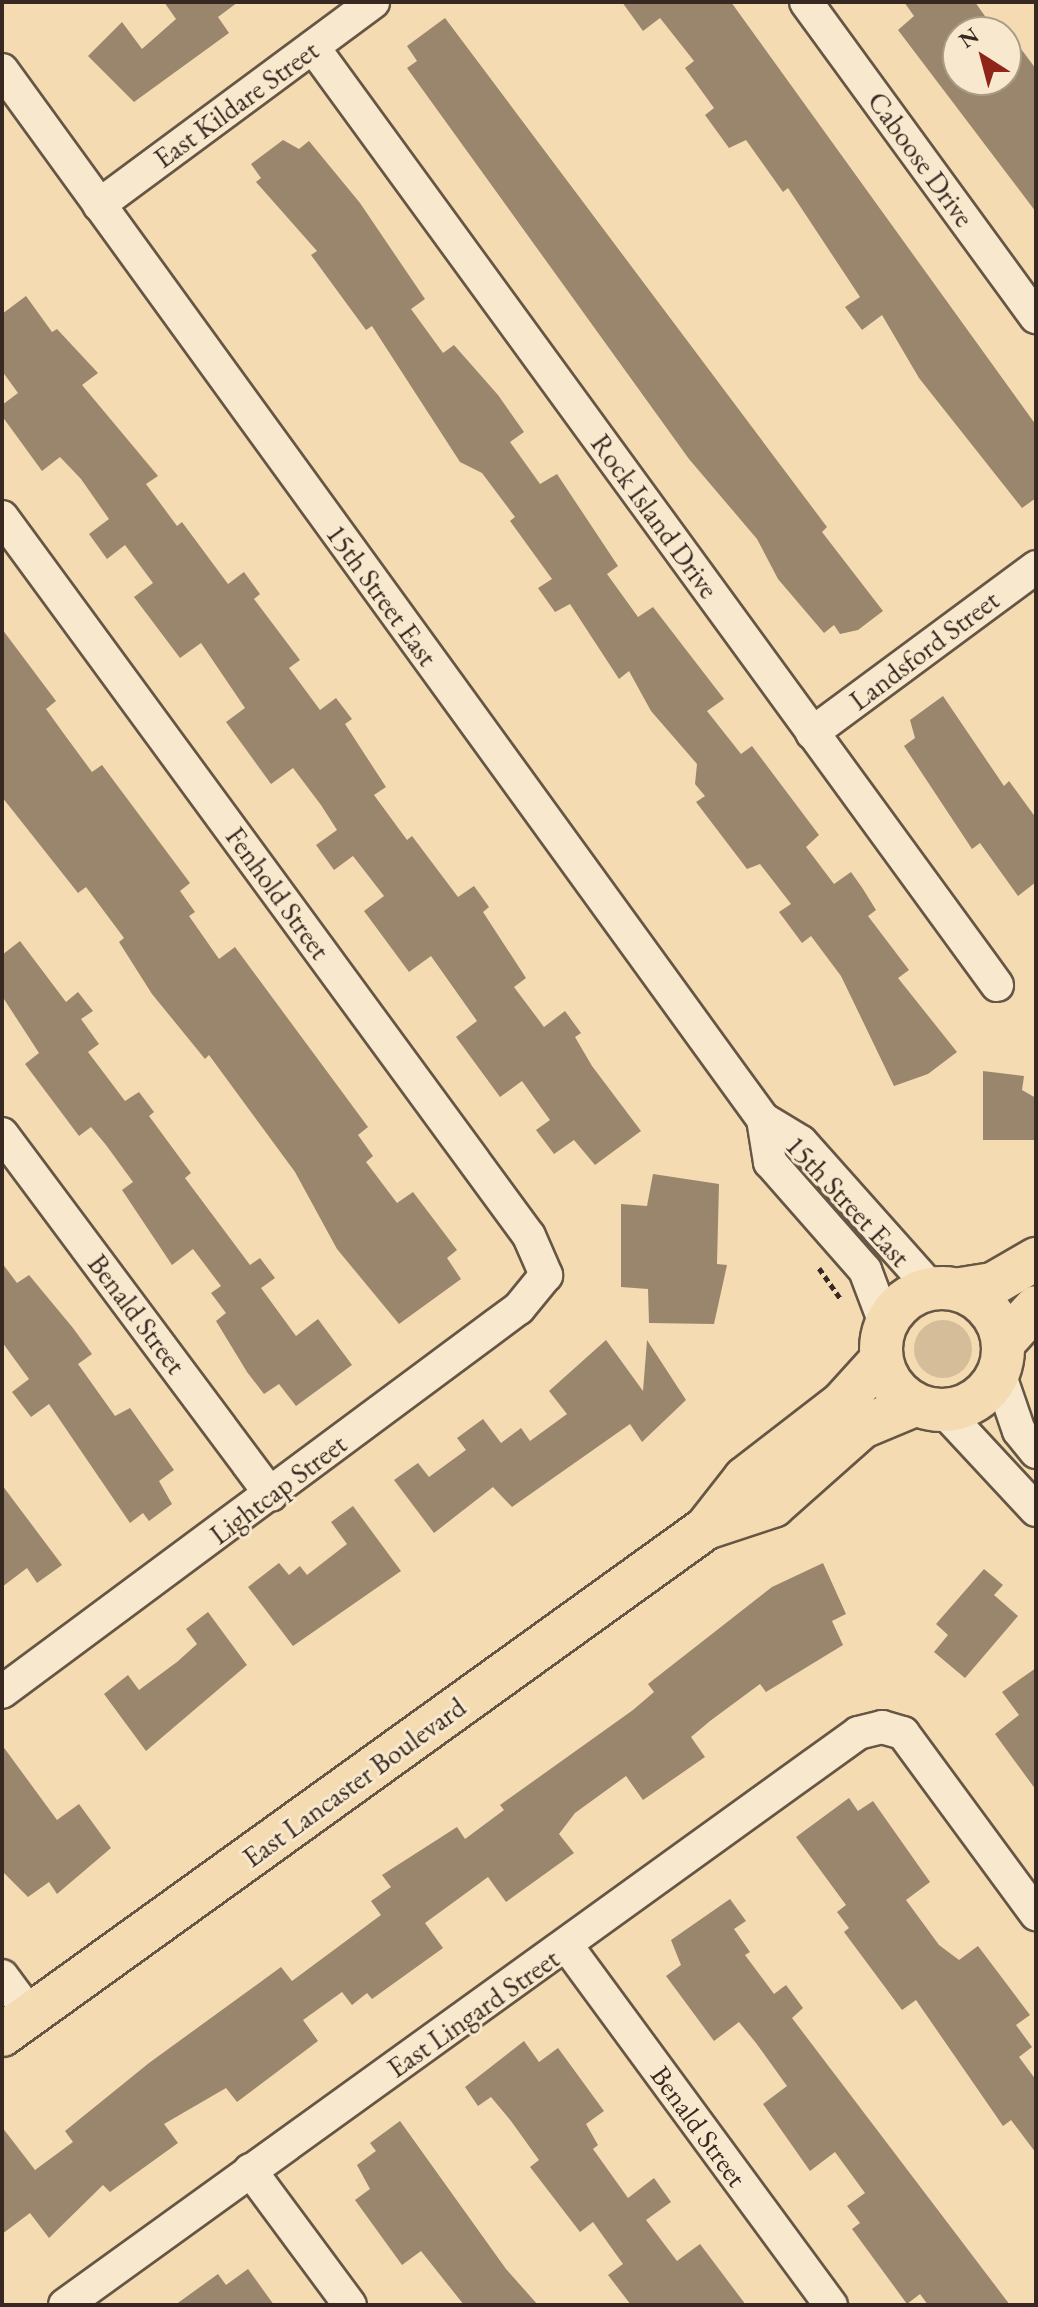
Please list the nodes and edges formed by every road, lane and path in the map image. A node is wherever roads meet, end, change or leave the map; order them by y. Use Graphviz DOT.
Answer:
graph roads {
  1 [pos="373,2"];
  2 [pos="806,2"];
  3 [pos="313,47"];
  4 [pos="2,70"];
  5 [pos="99,205"];
  6 [pos="1036,317"];
  7 [pos="2,517"];
  8 [pos="1036,567"];
  9 [pos="812,733"];
  10 [pos="997,985"];
  11 [pos="763,1119"];
  12 [pos="2,1134"];
  13 [pos="810,1256"];
  14 [pos="1036,1259"];
  15 [pos="546,1275"];
  16 [pos="946,1288"];
  17 [pos="845,1305"];
  18 [pos="1036,1307"];
  19 [pos="883,1342"];
  20 [pos="1002,1358"];
  21 [pos="929,1408"];
  22 [pos="1036,1452"];
  23 [pos="271,1495"];
  24 [pos="1036,1510"];
  25 [pos="706,1528"];
  26 [pos="2,1692"];
  27 [pos="1036,1914"];
  28 [pos="567,1946"];
  29 [pos="2,1976"];
  30 [pos="16,2025"];
  31 [pos="250,2170"];
  32 [pos="65,2305"];
  33 [pos="350,2305"];
  34 [pos="831,2305"];
  1 -- 3 [label="street, East Kildare Street"];
  2 -- 6 [label="street, Caboose Drive"];
  3 -- 5 [label="street, East Kildare Street"];
  3 -- 9 [label="street, Rock Island Drive"];
  4 -- 5 [label="street, 15th Street East"];
  5 -- 11 [label="street, 15th Street East"];
  7 -- 15 [label="street, Fenhold Street"];
  8 -- 9 [label="street, Landsford Street"];
  9 -- 10 [label="street, Rock Island Drive"];
  11 -- 16 [label="street, 15th Street East"];
  11 -- 19 [label="street, 15th Street East"];
  12 -- 23 [label="street, Benald Street"];
  13 -- 17 [label="path"];
  14 -- 16 [label="main road"];
  15 -- 23 [label="street, Lightcap Street"];
  16 -- 19 [label="main road"];
  16 -- 20 [label="main road"];
  18 -- 20 [label="main road"];
  19 -- 21 [label="main road"];
  19 -- 25 [label="main road, East Lancaster Boulevard"];
  20 -- 21 [label="main road"];
  20 -- 22 [label="street"];
  21 -- 24 [label="street"];
  21 -- 25 [label="main road, East Lancaster Boulevard"];
  23 -- 26 [label="street, Lightcap Street"];
  25 -- 30 [label="main road, East Lancaster Boulevard"];
  27 -- 28 [label="street, East Lingard Street"];
  28 -- 31 [label="street, East Lingard Street"];
  28 -- 34 [label="street, Benald Street"];
  29 -- 30 [label="street"];
  31 -- 32 [label="street, East Lingard Street"];
  31 -- 33 [label="street"];
}
